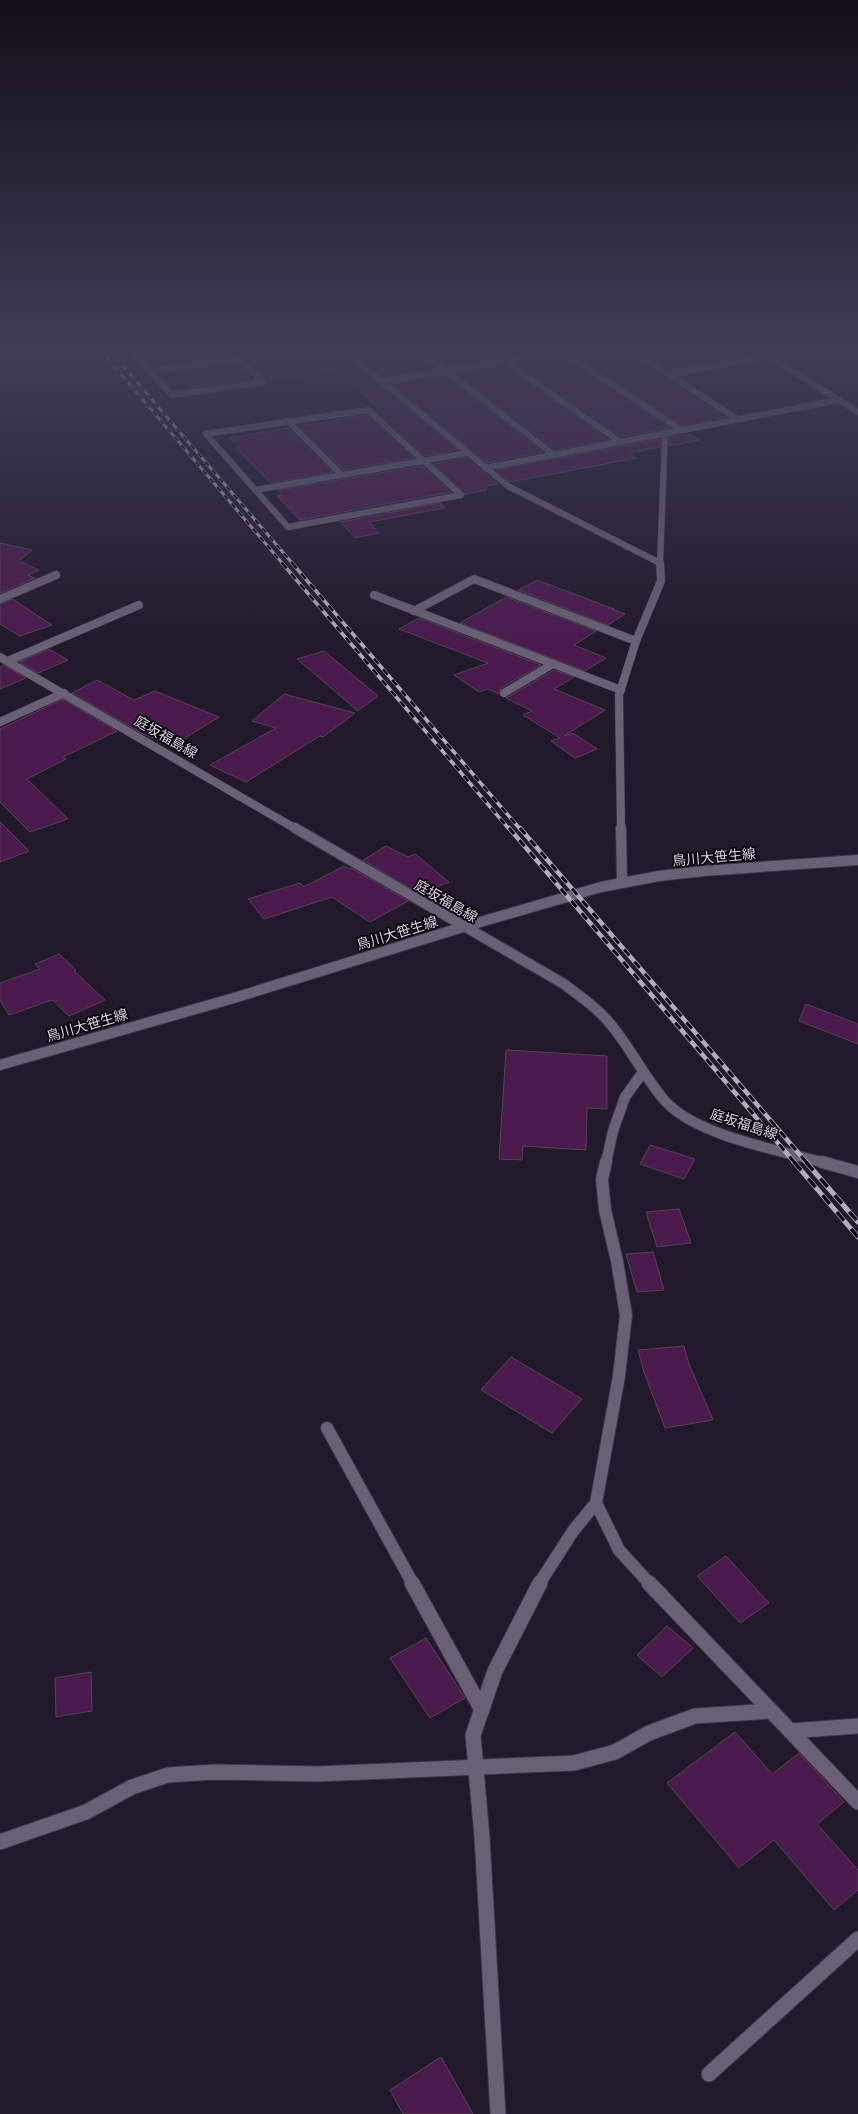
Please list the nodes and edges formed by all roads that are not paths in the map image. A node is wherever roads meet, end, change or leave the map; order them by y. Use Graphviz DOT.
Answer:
graph roads {
  1 [pos="221,452"];
  2 [pos="318,452"];
  3 [pos="415,452"];
  4 [pos="550,452"];
  5 [pos="571,452"];
  6 [pos="665,452"];
  7 [pos="468,453"];
  8 [pos="554,455"];
  9 [pos="425,460"];
  10 [pos="485,468"];
  11 [pos="342,475"];
  12 [pos="255,490"];
  13 [pos="660,563"];
  14 [pos="56,575"];
  15 [pos="374,595"];
  16 [pos="0,599"];
  17 [pos="139,605"];
  18 [pos="414,611"];
  19 [pos="636,641"];
  20 [pos="4,659"];
  21 [pos="553,664"];
  22 [pos="621,690"];
  23 [pos="64,693"];
  24 [pos="504,693"];
  25 [pos="0,722"];
  26 [pos="858,860"];
  27 [pos="622,883"];
  28 [pos="463,927"];
  29 [pos="0,1065"];
  30 [pos="643,1072"];
  31 [pos="858,1172"];
  32 [pos="327,1428"];
  33 [pos="596,1503"];
  34 [pos="482,1710"];
  35 [pos="770,1711"];
  36 [pos="858,1726"];
  37 [pos="790,1731"];
  38 [pos="476,1766"];
  39 [pos="858,1802"];
  40 [pos="0,1842"];
  41 [pos="858,1940"];
  42 [pos="709,2074"];
  43 [pos="498,2114"];
  1 -- 12 [label="street"];
  2 -- 11 [label="street"];
  3 -- 9 [label="street"];
  4 -- 8 [label="street"];
  5 -- 8 [label="street"];
  6 -- 13 [label="street"];
  7 -- 9 [label="street"];
  7 -- 10 [label="street"];
  8 -- 10 [label="street"];
  9 -- 11 [label="street"];
  9 -- 12 [label="street"];
  10 -- 13 [label="street"];
  11 -- 12 [label="street"];
  13 -- 19 [label="street"];
  14 -- 16 [label="street"];
  15 -- 18 [label="street"];
  17 -- 20 [label="street"];
  18 -- 19 [label="street"];
  18 -- 21 [label="street"];
  19 -- 22 [label="street"];
  20 -- 23 [label="street, 庭坂福島線"];
  21 -- 22 [label="street"];
  21 -- 24 [label="street"];
  22 -- 27 [label="street"];
  23 -- 25 [label="street"];
  23 -- 28 [label="street, 庭坂福島線"];
  26 -- 27 [label="street, 鳥川大笹生線"];
  27 -- 28 [label="street, 鳥川大笹生線"];
  28 -- 29 [label="street, 鳥川大笹生線"];
  28 -- 30 [label="street, 庭坂福島線"];
  30 -- 31 [label="street, 庭坂福島線"];
  30 -- 33 [label="street"];
  32 -- 34 [label="street"];
  33 -- 34 [label="street"];
  33 -- 35 [label="street"];
  34 -- 38 [label="street"];
  35 -- 37 [label="street"];
  35 -- 38 [label="street"];
  36 -- 37 [label="street"];
  37 -- 39 [label="street"];
  38 -- 40 [label="street"];
  38 -- 43 [label="street"];
  41 -- 42 [label="street"];
}
